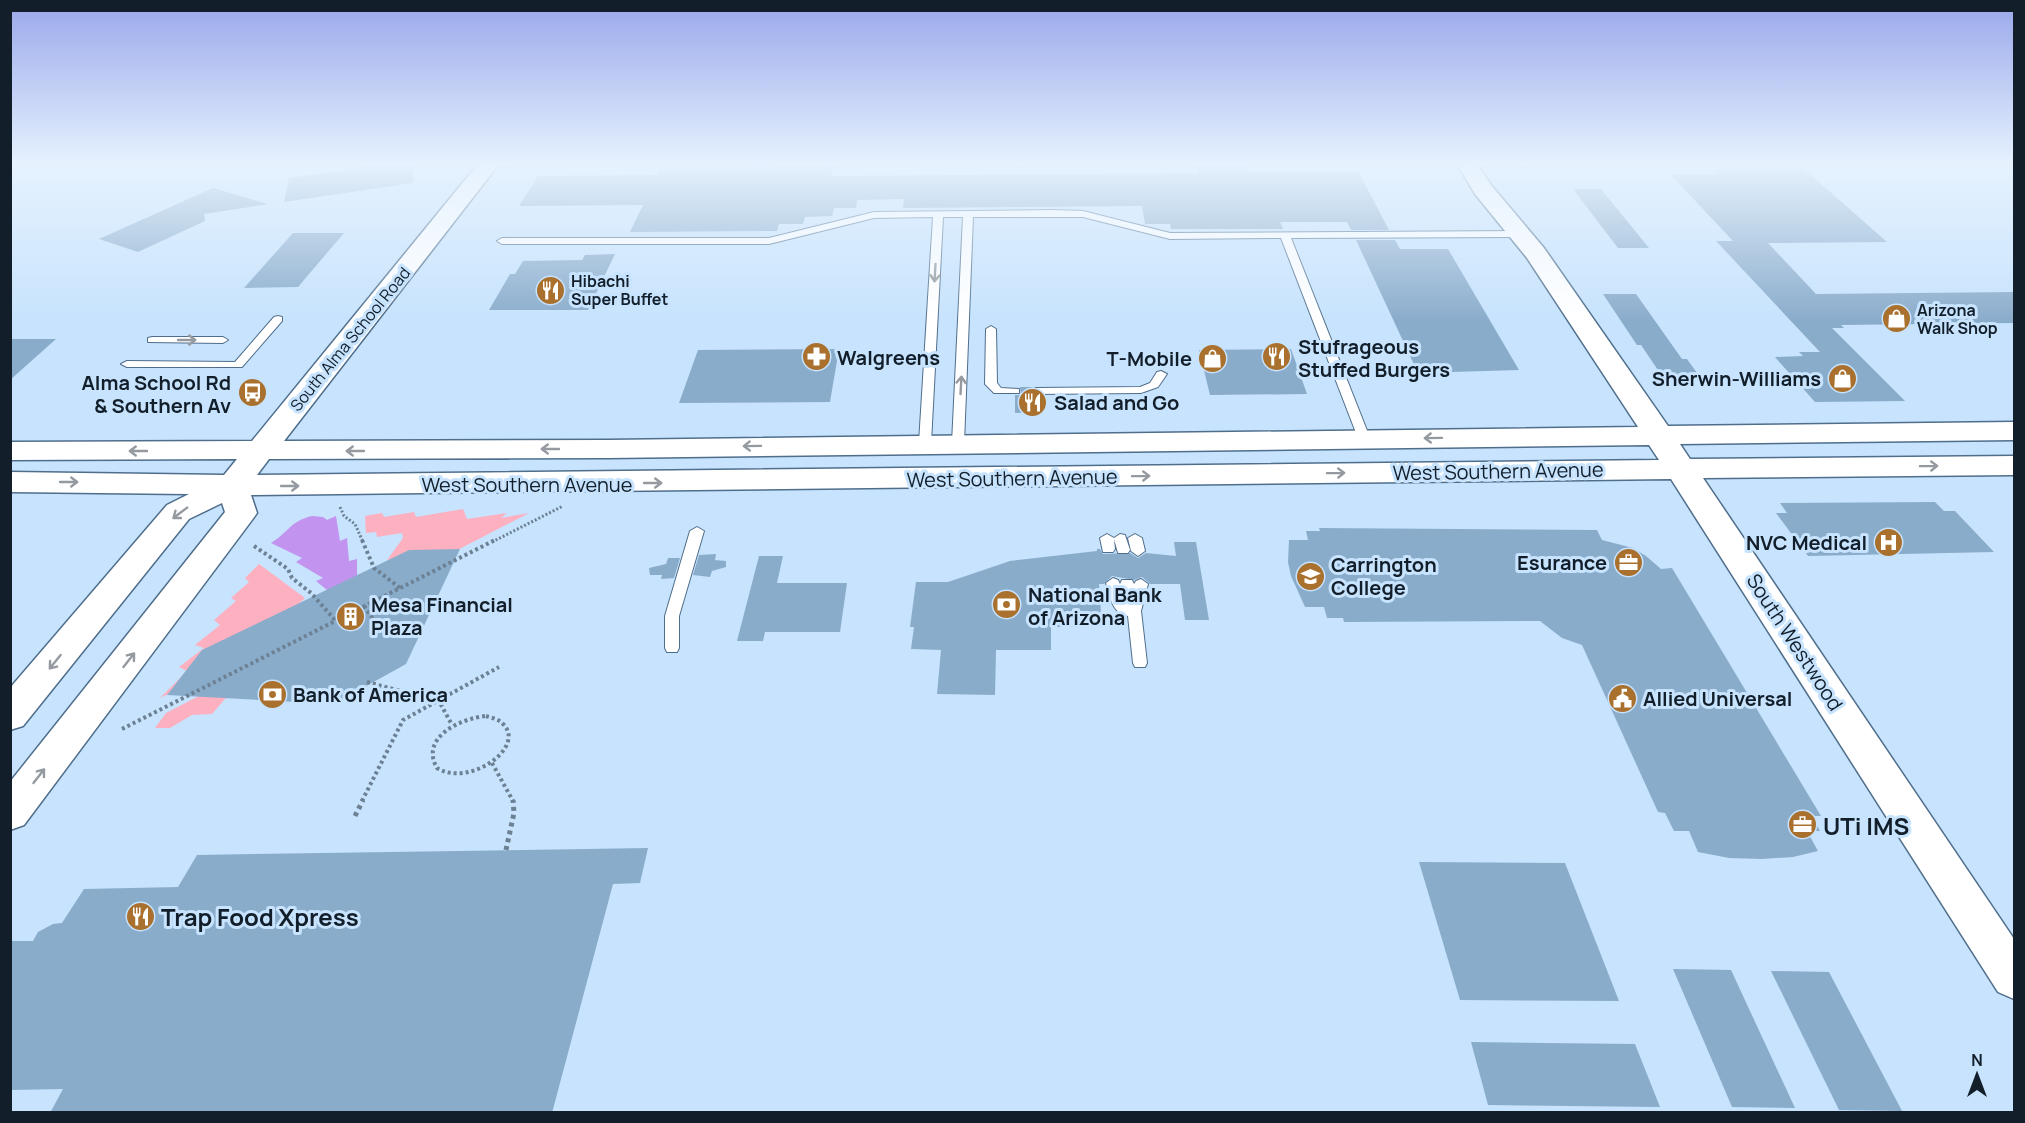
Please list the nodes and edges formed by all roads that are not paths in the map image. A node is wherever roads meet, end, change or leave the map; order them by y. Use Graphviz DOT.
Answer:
graph roads {
  1 [pos="447,216"];
  2 [pos="867,216"];
  3 [pos="938,216"];
  4 [pos="968,216"];
  5 [pos="1093,216"];
  6 [pos="1506,216"];
  7 [pos="1520,234"];
  8 [pos="1285,235"];
  9 [pos="502,241"];
  10 [pos="278,319"];
  11 [pos="992,329"];
  12 [pos="152,340"];
  13 [pos="223,340"];
  14 [pos="242,340"];
  15 [pos="260,340"];
  16 [pos="128,364"];
  17 [pos="1161,374"];
  18 [pos="1015,391"];
  19 [pos="1036,391"];
  20 [pos="2014,431"];
  21 [pos="1959,432"];
  22 [pos="1659,435"];
  23 [pos="1364,438"];
  24 [pos="1233,440"];
  25 [pos="958,443"];
  26 [pos="925,444"];
  27 [pos="259,451"];
  28 [pos="10,452"];
  29 [pos="2014,465"];
  30 [pos="1682,468"];
  31 [pos="1393,472"];
  32 [pos="978,478"];
  33 [pos="10,482"];
  34 [pos="691,482"];
  35 [pos="231,486"];
  36 [pos="697,531"];
  37 [pos="1134,611"];
  38 [pos="672,648"];
  39 [pos="1140,663"];
  40 [pos="10,715"];
  41 [pos="10,813"];
  42 [pos="2014,977"];
  1 -- 27 [label="main road, South Alma School Road"];
  2 -- 9 [label="lane"];
  3 -- 26 [label="lane, one-way"];
  25 -- 4 [label="lane, one-way"];
  5 -- 8 [label="lane"];
  6 -- 7 [label="main road, South Westwood"];
  7 -- 8 [label="lane"];
  7 -- 22 [label="main road, South Westwood"];
  8 -- 23 [label="lane"];
  10 -- 15 [label="lane"];
  11 -- 18 [label="lane"];
  12 -- 13 [label="lane, one-way"];
  14 -- 15 [label="lane"];
  15 -- 16 [label="lane"];
  17 -- 19 [label="lane"];
  20 -- 21 [label="main road, West Southern Avenue"];
  21 -- 22 [label="main road, West Southern Avenue"];
  21 -- 30 [label="main road"];
  22 -- 23 [label="main road, West Southern Avenue, one-way"];
  22 -- 30 [label="main road, South Westwood"];
  22 -- 31 [label="main road"];
  23 -- 24 [label="main road, West Southern Avenue"];
  24 -- 25 [label="main road, West Southern Avenue"];
  24 -- 32 [label="main road"];
  25 -- 26 [label="main road, West Southern Avenue"];
  25 -- 34 [label="main road"];
  26 -- 27 [label="main road, West Southern Avenue, one-way"];
  27 -- 28 [label="main road, West Southern Avenue, one-way"];
  27 -- 35 [label="main road, South Alma School Road"];
  30 -- 29 [label="main road, West Southern Avenue, one-way"];
  30 -- 31 [label="main road, West Southern Avenue"];
  30 -- 42 [label="main road, South Westwood"];
  32 -- 31 [label="main road, West Southern Avenue, one-way"];
  32 -- 34 [label="main road, West Southern Avenue"];
  33 -- 35 [label="main road, West Southern Avenue, one-way"];
  35 -- 34 [label="main road, West Southern Avenue, one-way"];
  35 -- 40 [label="main road, South Alma School Road, one-way"];
  41 -- 35 [label="main road, one-way"];
  36 -- 38 [label="lane"];
  37 -- 37 [label="lane"];
  37 -- 39 [label="lane"];
}
